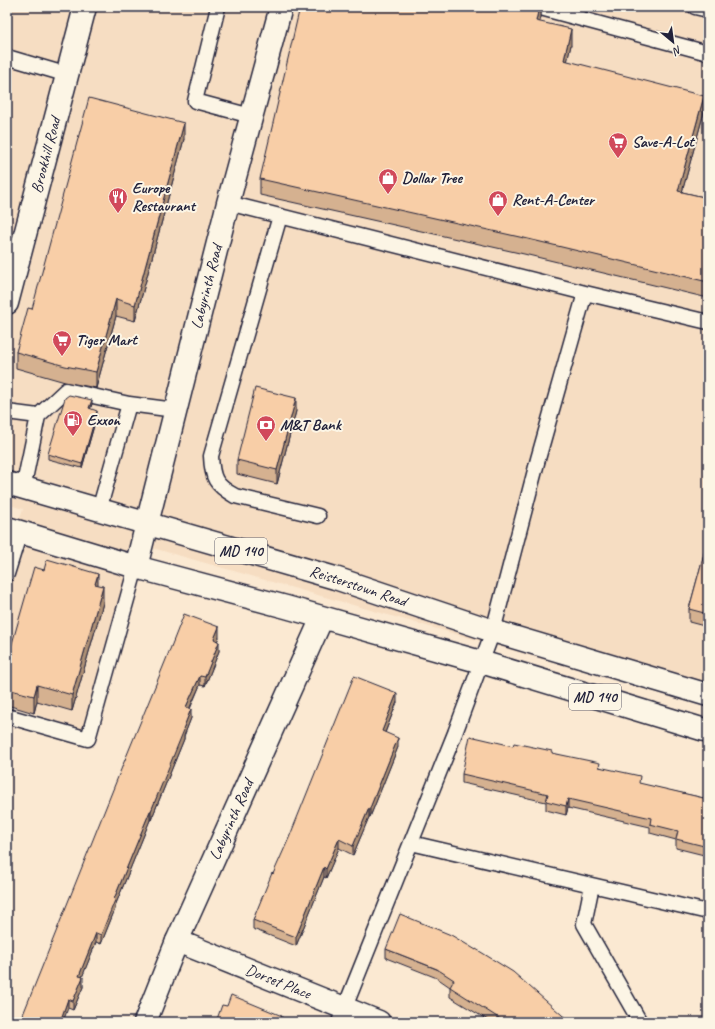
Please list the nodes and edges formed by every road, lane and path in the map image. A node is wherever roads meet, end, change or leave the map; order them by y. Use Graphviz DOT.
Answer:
graph roads {
  1 [pos="86,7"];
  2 [pos="218,7"];
  3 [pos="281,7"];
  4 [pos="537,7"];
  5 [pos="695,7"];
  6 [pos="708,10"];
  7 [pos="708,53"];
  8 [pos="7,57"];
  9 [pos="68,75"];
  10 [pos="251,116"];
  11 [pos="228,203"];
  12 [pos="280,216"];
  13 [pos="585,293"];
  14 [pos="7,303"];
  15 [pos="708,322"];
  16 [pos="129,404"];
  17 [pos="176,410"];
  18 [pos="7,412"];
  19 [pos="38,416"];
  20 [pos="15,486"];
  21 [pos="99,510"];
  22 [pos="318,516"];
  23 [pos="147,524"];
  24 [pos="13,530"];
  25 [pos="136,567"];
  26 [pos="7,574"];
  27 [pos="322,618"];
  28 [pos="493,631"];
  29 [pos="481,662"];
  30 [pos="708,695"];
  31 [pos="7,716"];
  32 [pos="708,732"];
  33 [pos="411,843"];
  34 [pos="592,885"];
  35 [pos="708,912"];
  36 [pos="177,941"];
  37 [pos="342,1015"];
  38 [pos="145,1022"];
  39 [pos="380,1022"];
  40 [pos="640,1022"];
  1 -- 9 [label="street, Brookhill Road"];
  2 -- 10 [label="lane"];
  3 -- 10 [label="street, Labyrinth Road"];
  4 -- 7 [label="lane"];
  5 -- 6 [label="lane"];
  8 -- 9 [label="lane"];
  9 -- 14 [label="street, Brookhill Road"];
  10 -- 11 [label="street, Labyrinth Road"];
  11 -- 12 [label="lane"];
  11 -- 17 [label="street, Labyrinth Road"];
  12 -- 13 [label="lane"];
  12 -- 22 [label="lane"];
  13 -- 15 [label="lane"];
  13 -- 28 [label="lane"];
  16 -- 17 [label="lane"];
  16 -- 19 [label="lane"];
  16 -- 21 [label="lane"];
  17 -- 23 [label="street, Labyrinth Road"];
  18 -- 19 [label="lane"];
  19 -- 20 [label="lane"];
  20 -- 21 [label="street, Reisterstown Road / MD 140"];
  21 -- 23 [label="street, Reisterstown Road / MD 140"];
  23 -- 25 [label="street, Labyrinth Road"];
  23 -- 28 [label="street, Reisterstown Road / MD 140"];
  24 -- 25 [label="street, MD 140"];
  24 -- 26 [label="lane"];
  25 -- 27 [label="street, MD 140"];
  25 -- 31 [label="lane"];
  27 -- 29 [label="street, MD 140"];
  27 -- 36 [label="street, Labyrinth Road"];
  28 -- 29 [label="lane"];
  28 -- 30 [label="street, Reisterstown Road / MD 140"];
  29 -- 32 [label="street, MD 140"];
  29 -- 33 [label="lane"];
  33 -- 34 [label="lane"];
  33 -- 37 [label="lane"];
  34 -- 35 [label="lane"];
  34 -- 40 [label="lane"];
  36 -- 37 [label="street, Dorset Place"];
  36 -- 38 [label="street, Labyrinth Road"];
  37 -- 39 [label="street, Dorset Place"];
}
